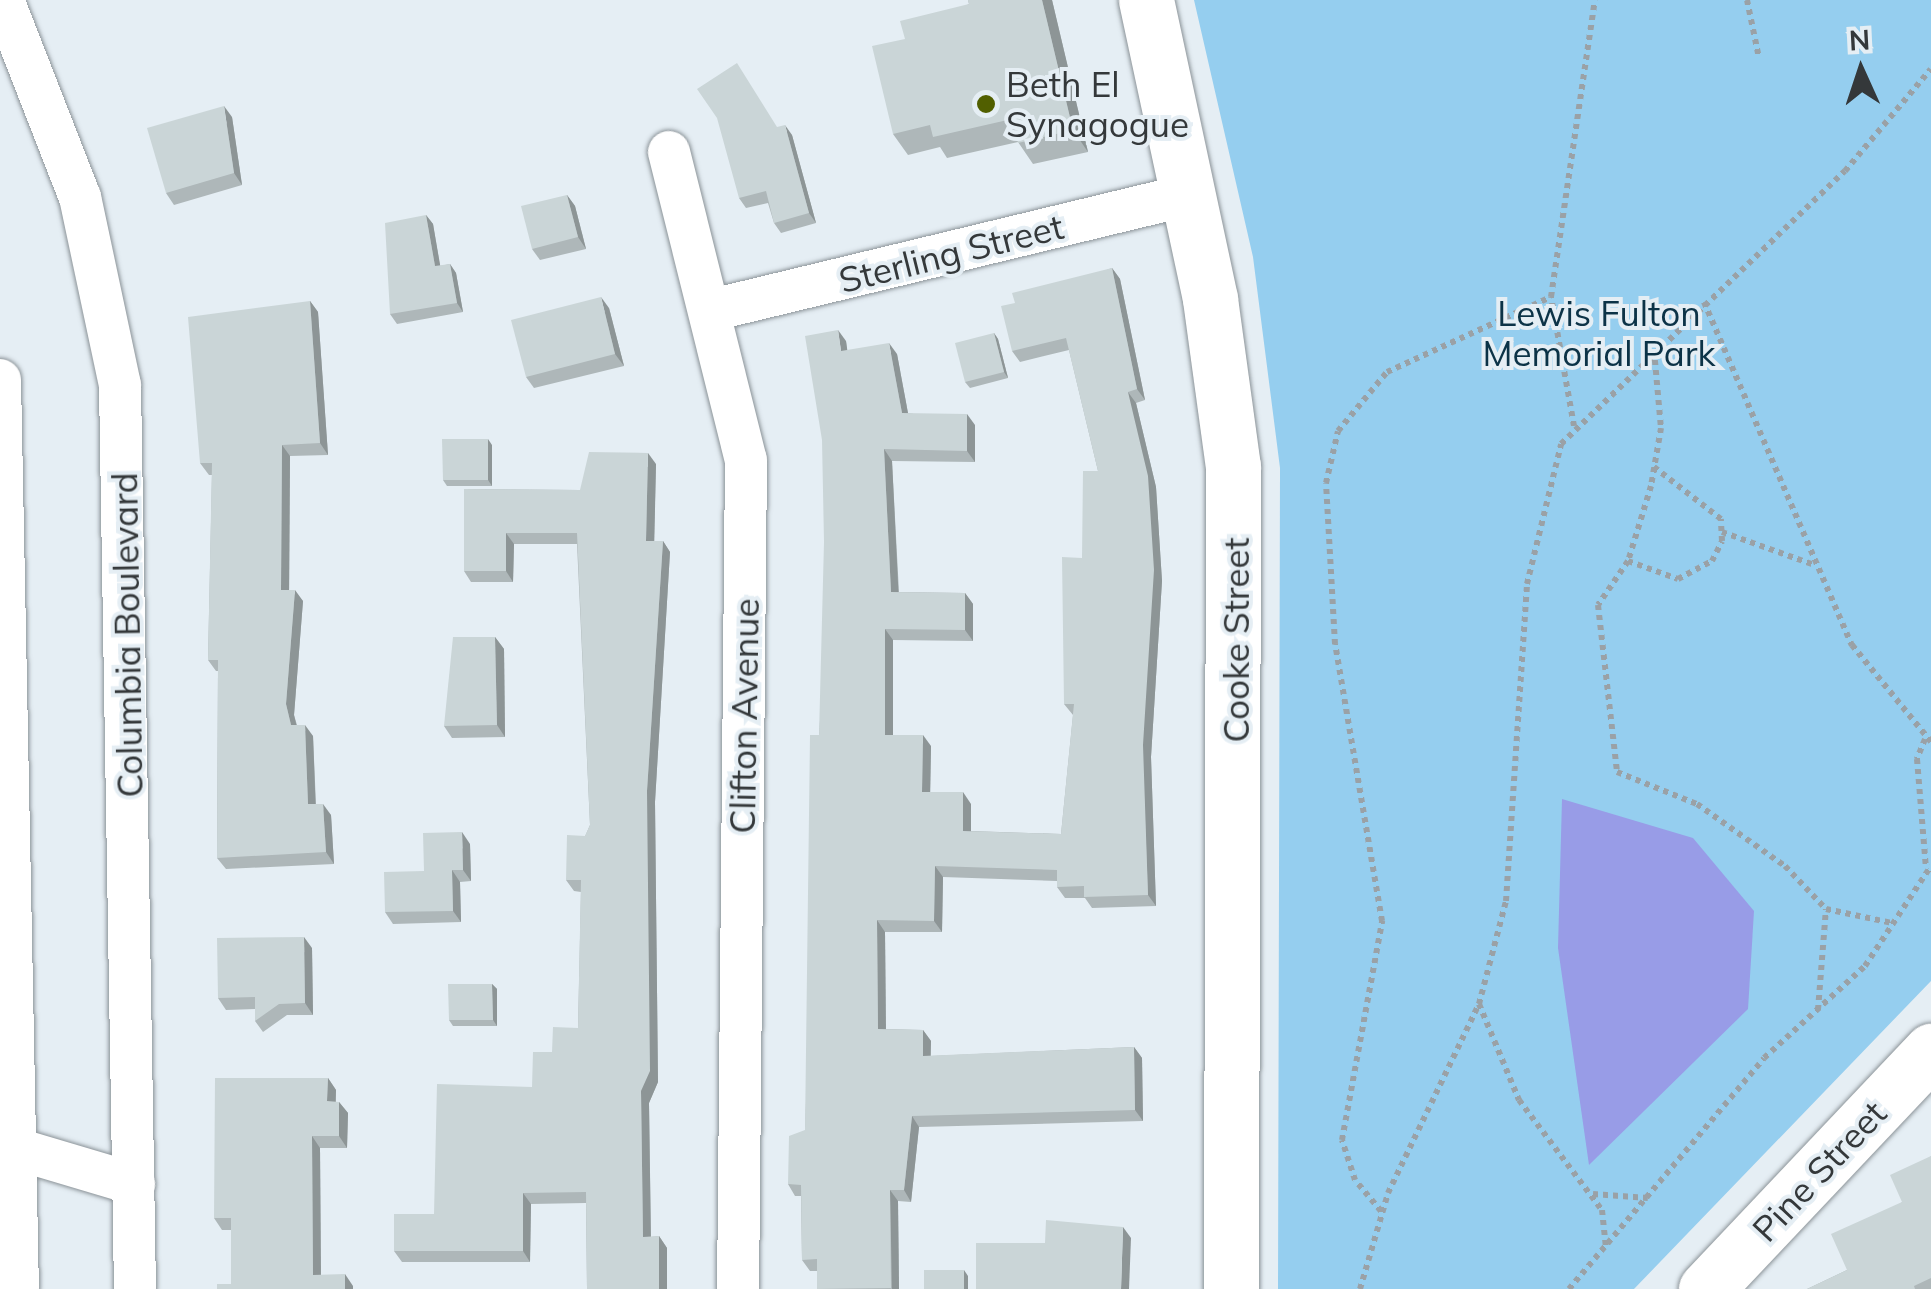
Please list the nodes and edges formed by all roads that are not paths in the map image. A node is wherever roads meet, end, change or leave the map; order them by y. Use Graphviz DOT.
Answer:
graph roads {
  1 [pos="3,0"];
  2 [pos="1146,0"];
  3 [pos="668,152"];
  4 [pos="1189,195"];
  5 [pos="712,310"];
  6 [pos="0,380"];
  7 [pos="1931,1052"];
  8 [pos="8,1147"];
  9 [pos="134,1184"];
  10 [pos="18,1289"];
  11 [pos="135,1289"];
  12 [pos="738,1289"];
  13 [pos="1231,1289"];
  14 [pos="1706,1289"];
  1 -- 9 [label="street, Columbia Boulevard"];
  2 -- 4 [label="main road, Cooke Street"];
  3 -- 5 [label="street, Clifton Avenue"];
  4 -- 5 [label="street, Sterling Street"];
  4 -- 13 [label="main road, Cooke Street"];
  5 -- 12 [label="street, Clifton Avenue"];
  6 -- 8 [label="street"];
  7 -- 14 [label="main road, Pine Street"];
  8 -- 9 [label="street"];
  8 -- 10 [label="street"];
  9 -- 11 [label="street, Columbia Boulevard"];
}
